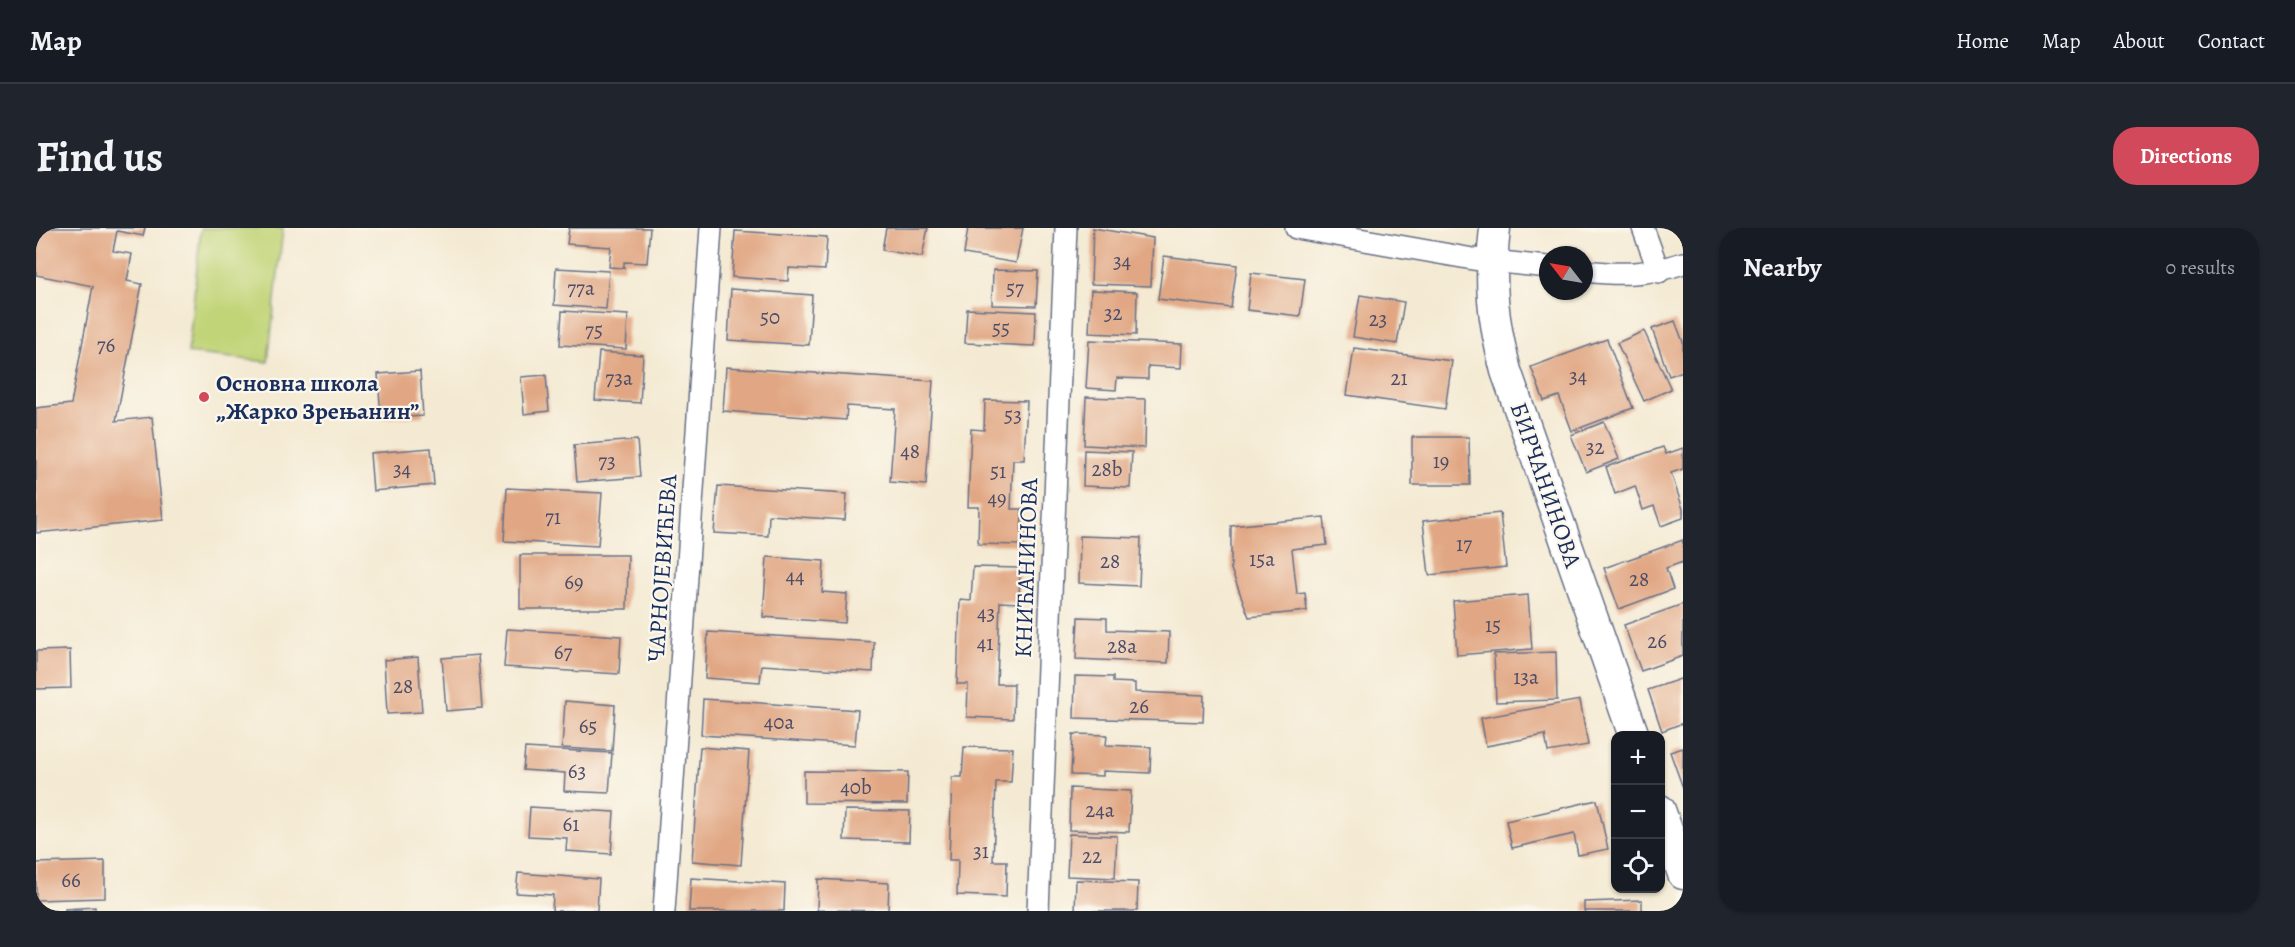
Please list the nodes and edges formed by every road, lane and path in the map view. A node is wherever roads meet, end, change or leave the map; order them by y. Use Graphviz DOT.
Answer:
graph roads {
  1 [pos="711,228"];
  2 [pos="1066,228"];
  3 [pos="1296,228"];
  4 [pos="1496,228"];
  5 [pos="1643,228"];
  6 [pos="1482,260"];
  7 [pos="1683,263"];
  8 [pos="1539,266"];
  9 [pos="1593,272"];
  10 [pos="1659,272"];
  11 [pos="1633,731"];
  12 [pos="1665,824"];
  13 [pos="1683,874"];
  14 [pos="664,911"];
  15 [pos="1038,911"];
  1 -- 14 [label="street, ЧАРНОЈЕВИЋЕВА"];
  2 -- 15 [label="street, КНИЋАНИНОВА"];
  3 -- 6 [label="street"];
  4 -- 6 [label="street, БИРЧАНИНОВА"];
  5 -- 10 [label="street"];
  6 -- 8 [label="street"];
  6 -- 11 [label="street, БИРЧАНИНОВА"];
  7 -- 10 [label="street"];
  9 -- 10 [label="street"];
  12 -- 13 [label="street"];
}
